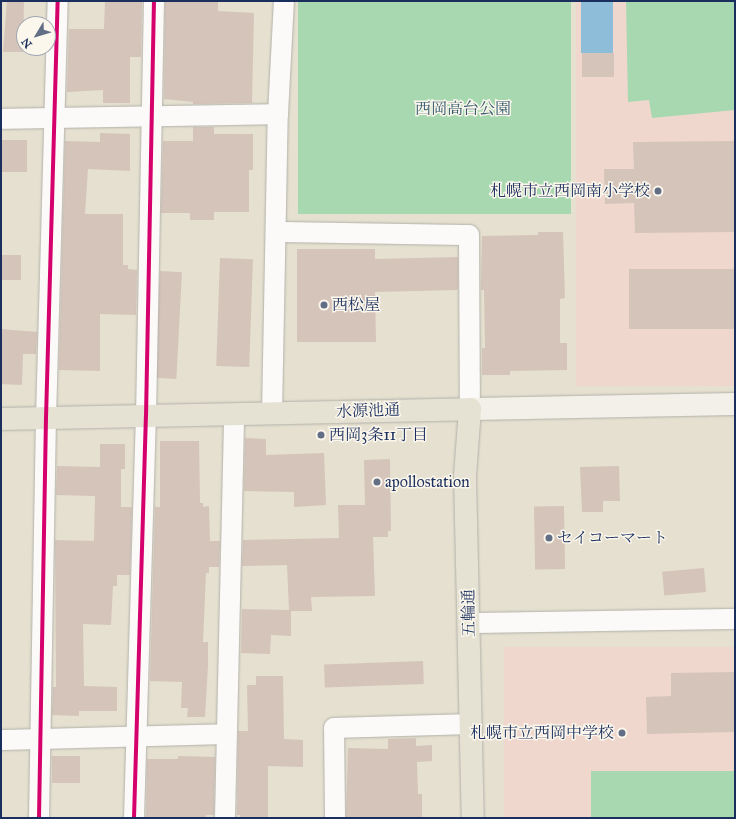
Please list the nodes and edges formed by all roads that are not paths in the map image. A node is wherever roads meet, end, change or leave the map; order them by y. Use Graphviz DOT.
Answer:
graph roads {
  1 [pos="58,1"];
  2 [pos="154,1"];
  3 [pos="284,1"];
  4 [pos="278,114"];
  5 [pos="152,117"];
  6 [pos="53,118"];
  7 [pos="1,119"];
  8 [pos="277,232"];
  9 [pos="735,404"];
  10 [pos="470,409"];
  11 [pos="272,414"];
  12 [pos="234,415"];
  13 [pos="146,416"];
  14 [pos="46,418"];
  15 [pos="1,419"];
  16 [pos="735,619"];
  17 [pos="469,623"];
  18 [pos="470,724"];
  19 [pos="225,734"];
  20 [pos="136,736"];
  21 [pos="39,738"];
  22 [pos="1,740"];
  23 [pos="39,818"];
  24 [pos="134,818"];
  25 [pos="225,818"];
  26 [pos="335,818"];
  27 [pos="473,818"];
  1 -- 6 [label="street"];
  2 -- 5 [label="street"];
  3 -- 4 [label="street"];
  4 -- 5 [label="street"];
  4 -- 8 [label="street"];
  5 -- 6 [label="street"];
  5 -- 13 [label="street"];
  6 -- 7 [label="street"];
  6 -- 14 [label="street"];
  8 -- 10 [label="street"];
  8 -- 11 [label="street"];
  9 -- 10 [label="street, 水源池通"];
  10 -- 11 [label="main road, 水源池通"];
  10 -- 17 [label="main road, 五輪通"];
  11 -- 12 [label="main road, 水源池通"];
  12 -- 13 [label="main road, 水源池通"];
  12 -- 19 [label="street"];
  13 -- 14 [label="main road, 水源池通"];
  13 -- 20 [label="street"];
  14 -- 15 [label="main road, 水源池通"];
  14 -- 21 [label="street"];
  16 -- 17 [label="street"];
  17 -- 18 [label="main road, 五輪通"];
  18 -- 26 [label="street"];
  18 -- 27 [label="main road, 五輪通"];
  19 -- 20 [label="street"];
  19 -- 25 [label="street"];
  20 -- 21 [label="street"];
  20 -- 24 [label="street"];
  21 -- 22 [label="street"];
  21 -- 23 [label="street"];
}
